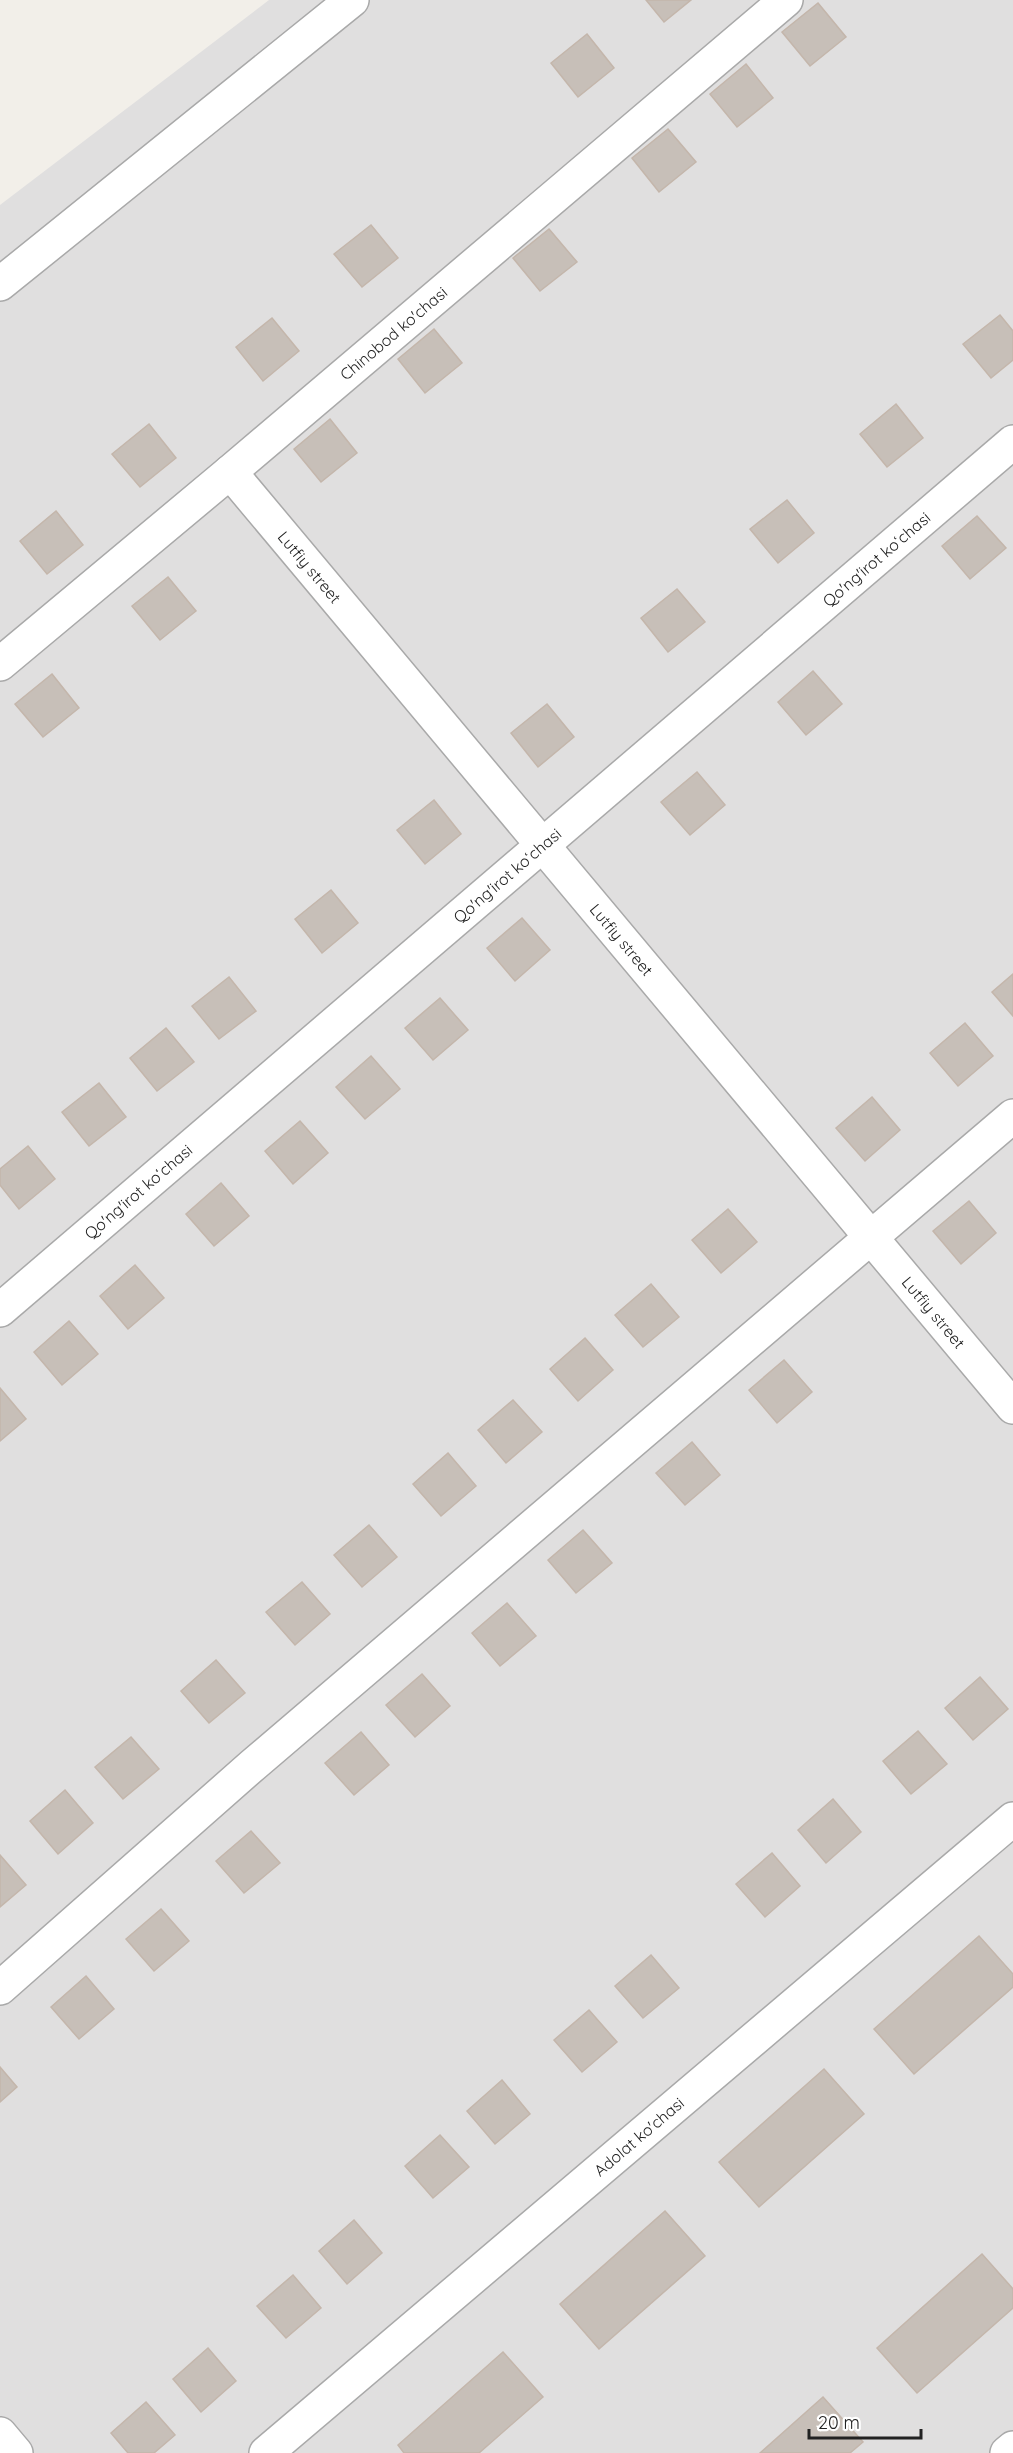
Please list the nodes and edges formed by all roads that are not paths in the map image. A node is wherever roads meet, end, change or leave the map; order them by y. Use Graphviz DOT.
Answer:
graph roads {
  1 [pos="352,0"];
  2 [pos="786,0"];
  3 [pos="0,284"];
  4 [pos="1013,442"];
  5 [pos="230,472"];
  6 [pos="0,664"];
  7 [pos="542,846"];
  8 [pos="1013,1116"];
  9 [pos="871,1238"];
  10 [pos="0,1310"];
  11 [pos="1013,1407"];
  12 [pos="1013,1820"];
  13 [pos="0,1988"];
  14 [pos="0,2434"];
  15 [pos="1013,2448"];
  16 [pos="16,2453"];
  17 [pos="266,2453"];
  18 [pos="1007,2453"];
  1 -- 3 [label="street"];
  2 -- 5 [label="street, Chinobod ko'chasi"];
  4 -- 7 [label="street, Qo'ng'irot ko‘chasi"];
  5 -- 6 [label="street, Chinobod ko'chasi"];
  5 -- 7 [label="street, Lutfiy street"];
  7 -- 9 [label="street, Lutfiy street"];
  7 -- 10 [label="street, Qo'ng'irot ko‘chasi"];
  8 -- 9 [label="street"];
  9 -- 11 [label="street, Lutfiy street"];
  9 -- 13 [label="street"];
  12 -- 17 [label="street, Adolat ko'chasi"];
  14 -- 16 [label="street"];
  15 -- 18 [label="street"];
}
